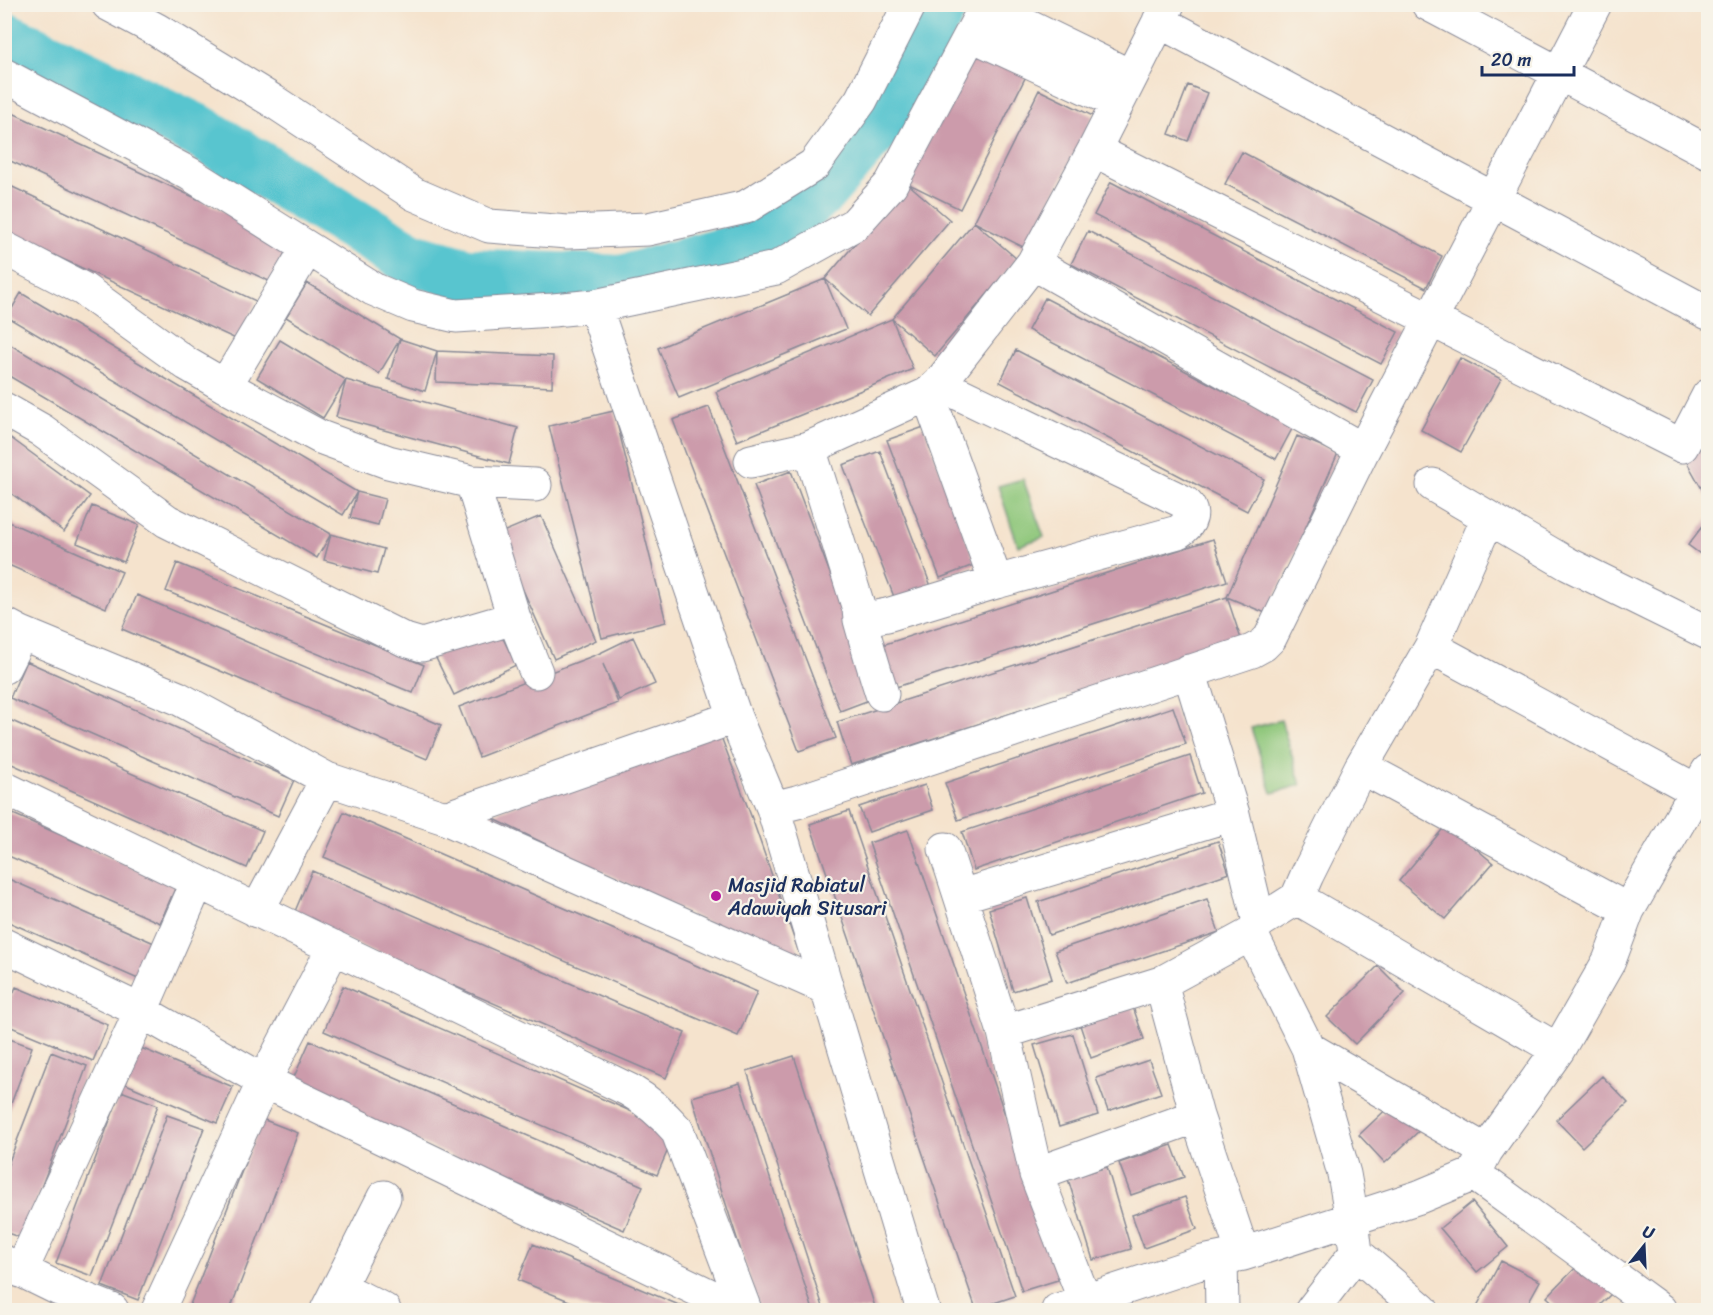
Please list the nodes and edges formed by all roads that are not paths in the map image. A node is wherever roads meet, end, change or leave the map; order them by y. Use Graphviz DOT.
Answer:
graph roads {
  1 [pos="108,4"];
  2 [pos="910,4"];
  3 [pos="1428,4"];
  4 [pos="1596,4"];
  5 [pos="1163,13"];
  6 [pos="982,15"];
  7 [pos="1559,74"];
  8 [pos="4,75"];
  9 [pos="1124,89"];
  10 [pos="1094,150"];
  11 [pos="1708,152"];
  12 [pos="1494,199"];
  13 [pos="4,248"];
  14 [pos="307,249"];
  15 [pos="1033,263"];
  16 [pos="595,306"];
  17 [pos="1708,313"];
  18 [pos="1431,320"];
  19 [pos="225,386"];
  20 [pos="934,389"];
  21 [pos="1708,396"];
  22 [pos="4,409"];
  23 [pos="809,448"];
  24 [pos="1363,450"];
  25 [pos="751,461"];
  26 [pos="472,482"];
  27 [pos="1432,485"];
  28 [pos="535,486"];
  29 [pos="1488,518"];
  30 [pos="996,582"];
  31 [pos="514,618"];
  32 [pos="860,620"];
  33 [pos="13,629"];
  34 [pos="1708,633"];
  35 [pos="1431,647"];
  36 [pos="4,667"];
  37 [pos="1189,671"];
  38 [pos="536,672"];
  39 [pos="882,694"];
  40 [pos="735,717"];
  41 [pos="1361,767"];
  42 [pos="327,779"];
  43 [pos="1703,781"];
  44 [pos="4,788"];
  45 [pos="773,808"];
  46 [pos="1233,814"];
  47 [pos="445,818"];
  48 [pos="945,849"];
  49 [pos="197,883"];
  50 [pos="961,896"];
  51 [pos="1297,898"];
  52 [pos="1628,910"];
  53 [pos="257,911"];
  54 [pos="1255,928"];
  55 [pos="334,947"];
  56 [pos="7,953"];
  57 [pos="1161,983"];
  58 [pos="826,988"];
  59 [pos="141,1011"];
  60 [pos="1004,1032"];
  61 [pos="1308,1048"];
  62 [pos="1558,1050"];
  63 [pos="264,1081"];
  64 [pos="1197,1116"];
  65 [pos="1480,1163"];
  66 [pos="1036,1174"];
  67 [pos="384,1197"];
  68 [pos="1352,1219"];
  69 [pos="1356,1253"];
  70 [pos="1232,1256"];
  71 [pos="13,1266"];
  72 [pos="333,1299"];
  73 [pos="1076,1307"];
  74 [pos="112,1311"];
  75 [pos="158,1311"];
  76 [pos="384,1311"];
  77 [pos="742,1311"];
  78 [pos="923,1311"];
  79 [pos="1222,1311"];
  80 [pos="1312,1311"];
  81 [pos="1422,1311"];
  82 [pos="1660,1311"];
  1 -- 2 [label="street"];
  3 -- 7 [label="street"];
  4 -- 7 [label="street"];
  5 -- 9 [label="street"];
  5 -- 12 [label="street"];
  6 -- 9 [label="street"];
  6 -- 16 [label="street"];
  7 -- 11 [label="street"];
  7 -- 12 [label="street"];
  8 -- 14 [label="street"];
  9 -- 10 [label="street"];
  10 -- 15 [label="street"];
  10 -- 18 [label="street"];
  12 -- 17 [label="street"];
  12 -- 18 [label="street"];
  13 -- 19 [label="street"];
  14 -- 16 [label="street"];
  14 -- 19 [label="street"];
  15 -- 20 [label="street"];
  15 -- 24 [label="street"];
  16 -- 40 [label="street"];
  18 -- 21 [label="street"];
  18 -- 24 [label="street"];
  19 -- 26 [label="street"];
  20 -- 23 [label="street"];
  20 -- 30 [label="street"];
  20 -- 30 [label="street"];
  22 -- 31 [label="street"];
  23 -- 25 [label="street"];
  23 -- 32 [label="street"];
  24 -- 37 [label="street"];
  26 -- 28 [label="street"];
  26 -- 31 [label="street"];
  27 -- 29 [label="street"];
  29 -- 34 [label="street"];
  29 -- 35 [label="street"];
  30 -- 32 [label="street"];
  31 -- 38 [label="street"];
  32 -- 39 [label="street"];
  33 -- 36 [label="street"];
  33 -- 42 [label="street"];
  35 -- 41 [label="street"];
  35 -- 43 [label="street"];
  37 -- 45 [label="street"];
  37 -- 46 [label="street"];
  40 -- 45 [label="street"];
  40 -- 47 [label="street"];
  41 -- 51 [label="street"];
  41 -- 52 [label="street"];
  42 -- 47 [label="street"];
  42 -- 53 [label="street"];
  43 -- 52 [label="street"];
  44 -- 49 [label="street"];
  45 -- 58 [label="street"];
  46 -- 50 [label="street"];
  46 -- 54 [label="street"];
  47 -- 58 [label="street"];
  48 -- 50 [label="street"];
  49 -- 53 [label="street"];
  49 -- 59 [label="street"];
  50 -- 60 [label="street"];
  51 -- 54 [label="street"];
  51 -- 62 [label="street"];
  52 -- 62 [label="street"];
  53 -- 55 [label="street"];
  54 -- 57 [label="street"];
  54 -- 61 [label="street"];
  55 -- 63 [label="street"];
  55 -- 77 [label="street"];
  56 -- 59 [label="street"];
  57 -- 60 [label="street"];
  57 -- 64 [label="street"];
  58 -- 78 [label="street"];
  59 -- 63 [label="street"];
  59 -- 71 [label="street"];
  60 -- 66 [label="street"];
  61 -- 65 [label="street"];
  61 -- 68 [label="street"];
  62 -- 65 [label="street"];
  63 -- 75 [label="street"];
  63 -- 77 [label="street"];
  64 -- 66 [label="street"];
  64 -- 70 [label="street"];
  65 -- 68 [label="street"];
  65 -- 82 [label="street"];
  66 -- 73 [label="street"];
  67 -- 72 [label="street"];
  68 -- 69 [label="street"];
  68 -- 70 [label="street"];
  69 -- 80 [label="street"];
  69 -- 81 [label="street"];
  70 -- 73 [label="street"];
  70 -- 79 [label="street"];
  71 -- 74 [label="street"];
  72 -- 76 [label="street"];
}
